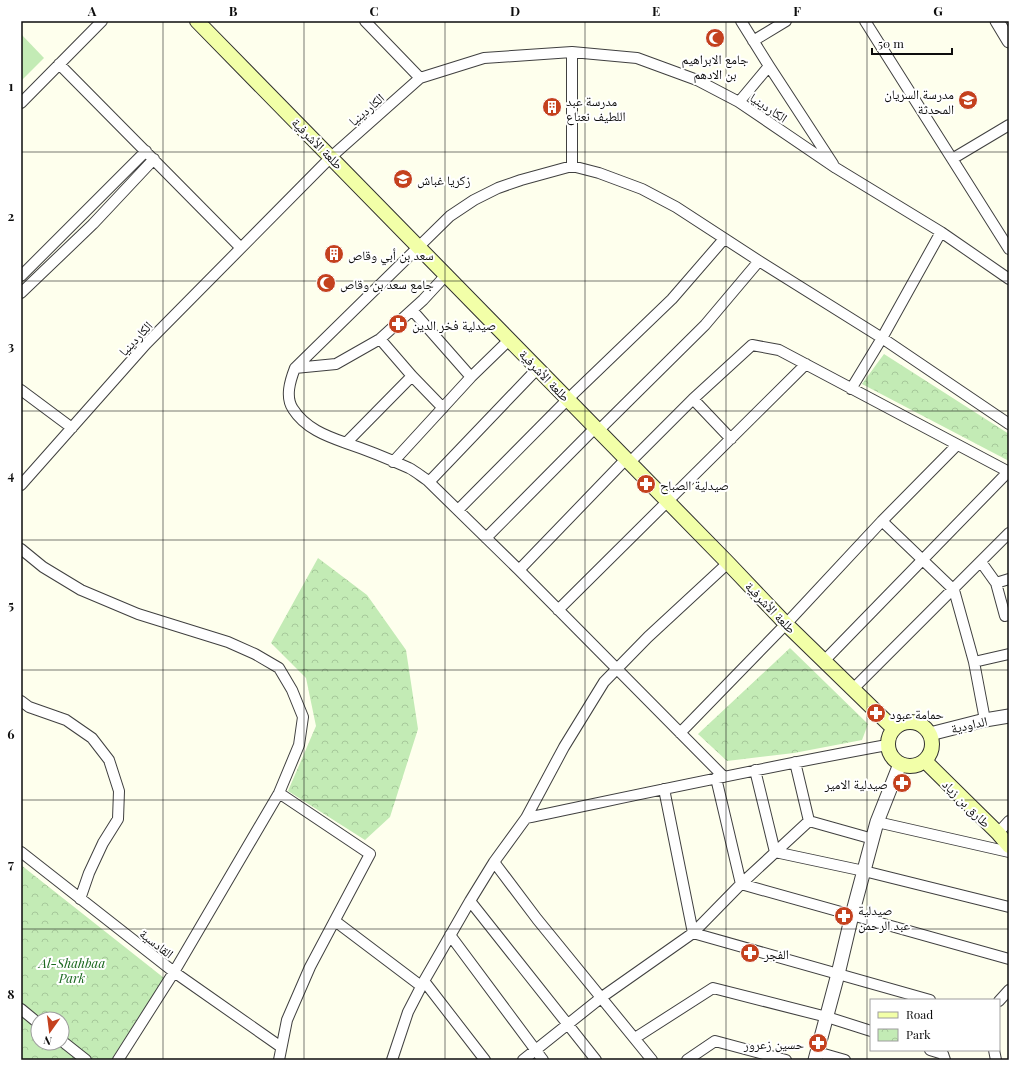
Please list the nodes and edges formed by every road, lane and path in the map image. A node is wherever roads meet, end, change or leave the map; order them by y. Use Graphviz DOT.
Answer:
graph roads {
  1 [pos="102,21"];
  2 [pos="197,21"];
  3 [pos="365,21"];
  4 [pos="741,21"];
  5 [pos="786,21"];
  6 [pos="865,21"];
  7 [pos="997,21"];
  8 [pos="753,41"];
  9 [pos="1009,41"];
  10 [pos="572,52"];
  11 [pos="59,64"];
  12 [pos="769,66"];
  13 [pos="420,78"];
  14 [pos="739,102"];
  15 [pos="21,103"];
  16 [pos="1009,125"];
  17 [pos="146,151"];
  18 [pos="332,157"];
  19 [pos="154,159"];
  20 [pos="952,159"];
  21 [pos="572,166"];
  22 [pos="836,168"];
  23 [pos="941,232"];
  24 [pos="724,239"];
  25 [pos="419,247"];
  26 [pos="241,248"];
  27 [pos="1009,249"];
  28 [pos="758,261"];
  29 [pos="447,274"];
  30 [pos="21,276"];
  31 [pos="1009,279"];
  32 [pos="21,293"];
  33 [pos="412,310"];
  34 [pos="882,338"];
  35 [pos="380,339"];
  36 [pos="510,339"];
  37 [pos="806,364"];
  38 [pos="295,368"];
  39 [pos="538,368"];
  40 [pos="412,376"];
  41 [pos="471,377"];
  42 [pos="851,389"];
  43 [pos="21,390"];
  44 [pos="568,399"];
  45 [pos="693,399"];
  46 [pos="443,408"];
  47 [pos="1009,424"];
  48 [pos="72,428"];
  49 [pos="597,429"];
  50 [pos="731,439"];
  51 [pos="346,443"];
  52 [pos="957,445"];
  53 [pos="628,460"];
  54 [pos="393,462"];
  55 [pos="1009,472"];
  56 [pos="429,482"];
  57 [pos="21,485"];
  58 [pos="668,501"];
  59 [pos="458,510"];
  60 [pos="882,521"];
  61 [pos="1009,533"];
  62 [pos="486,538"];
  63 [pos="21,550"];
  64 [pos="923,559"];
  65 [pos="981,562"];
  66 [pos="728,563"];
  67 [pos="519,570"];
  68 [pos="1009,579"];
  69 [pos="996,583"];
  70 [pos="954,590"];
  71 [pos="558,610"];
  72 [pos="1009,615"];
  73 [pos="786,624"];
  74 [pos="1009,654"];
  75 [pos="824,660"];
  76 [pos="974,662"];
  77 [pos="616,669"];
  78 [pos="852,690"];
  79 [pos="21,701"];
  80 [pos="1009,716"];
  81 [pos="984,720"];
  82 [pos="893,728"];
  83 [pos="680,732"];
  84 [pos="930,734"];
  85 [pos="887,746"];
  86 [pos="925,761"];
  87 [pos="795,762"];
  88 [pos="900,764"];
  89 [pos="755,770"];
  90 [pos="720,777"];
  91 [pos="664,789"];
  92 [pos="278,793"];
  93 [pos="526,818"];
  94 [pos="809,821"];
  95 [pos="1009,821"];
  96 [pos="877,822"];
  97 [pos="998,833"];
  98 [pos="872,839"];
  99 [pos="1009,846"];
  100 [pos="21,852"];
  101 [pos="775,852"];
  102 [pos="1009,852"];
  103 [pos="494,862"];
  104 [pos="864,871"];
  105 [pos="741,884"];
  106 [pos="80,899"];
  107 [pos="470,900"];
  108 [pos="1009,907"];
  109 [pos="852,915"];
  110 [pos="334,921"];
  111 [pos="693,933"];
  112 [pos="450,935"];
  113 [pos="1009,959"];
  114 [pos="174,972"];
  115 [pos="838,974"];
  116 [pos="423,984"];
  117 [pos="1009,990"];
  118 [pos="602,997"];
  119 [pos="926,999"];
  120 [pos="1000,1000"];
  121 [pos="21,1010"];
  122 [pos="30,1017"];
  123 [pos="826,1017"];
  124 [pos="569,1024"];
  125 [pos="870,1031"];
  126 [pos="635,1038"];
  127 [pos="70,1047"];
  128 [pos="281,1047"];
  129 [pos="536,1051"];
  130 [pos="932,1051"];
  131 [pos="816,1056"];
  132 [pos="943,1056"];
  133 [pos="86,1060"];
  134 [pos="118,1060"];
  135 [pos="278,1060"];
  136 [pos="392,1060"];
  137 [pos="485,1060"];
  138 [pos="523,1060"];
  139 [pos="543,1060"];
  140 [pos="596,1060"];
  141 [pos="652,1060"];
  142 [pos="687,1060"];
  143 [pos="786,1060"];
  144 [pos="845,1060"];
  1 -- 11 [label="street"];
  2 -- 18 [label="main road, طلعة الأشرفية"];
  3 -- 13 [label="street"];
  4 -- 8 [label="street, الكاردينيا"];
  5 -- 8 [label="street"];
  6 -- 20 [label="street"];
  7 -- 9 [label="street"];
  8 -- 12 [label="street, الكاردينيا"];
  10 -- 13 [label="street, الكاردينيا"];
  10 -- 14 [label="street, الكاردينيا"];
  10 -- 21 [label="street"];
  11 -- 15 [label="street"];
  11 -- 17 [label="street"];
  12 -- 14 [label="street"];
  12 -- 22 [label="street, الكاردينيا"];
  13 -- 18 [label="street, الكاردينيا"];
  14 -- 22 [label="street, الكاردينيا"];
  16 -- 20 [label="street"];
  17 -- 19 [label="street"];
  17 -- 30 [label="street"];
  18 -- 25 [label="main road, طلعة الأشرفية"];
  18 -- 26 [label="street, الكاردينيا"];
  19 -- 26 [label="street"];
  19 -- 32 [label="street"];
  20 -- 27 [label="street"];
  21 -- 24 [label="street"];
  21 -- 25 [label="street"];
  22 -- 23 [label="street, الكاردينيا"];
  23 -- 31 [label="street, الكاردينيا"];
  23 -- 34 [label="street"];
  24 -- 28 [label="street"];
  24 -- 44 [label="street"];
  25 -- 29 [label="main road, طلعة الأشرفية"];
  25 -- 38 [label="street"];
  26 -- 48 [label="street, الكاردينيا"];
  28 -- 34 [label="street"];
  28 -- 49 [label="street"];
  29 -- 33 [label="street"];
  29 -- 36 [label="main road, طلعة الأشرفية"];
  33 -- 35 [label="street"];
  33 -- 41 [label="street"];
  34 -- 42 [label="street"];
  34 -- 47 [label="street"];
  35 -- 38 [label="street"];
  35 -- 40 [label="street"];
  36 -- 39 [label="main road, طلعة الأشرفية"];
  36 -- 41 [label="street"];
  37 -- 42 [label="street"];
  37 -- 45 [label="street"];
  37 -- 50 [label="street"];
  38 -- 51 [label="street"];
  39 -- 44 [label="main road, طلعة الأشرفية"];
  39 -- 56 [label="street"];
  40 -- 46 [label="street"];
  40 -- 51 [label="street"];
  41 -- 46 [label="street"];
  42 -- 52 [label="street"];
  43 -- 48 [label="street"];
  44 -- 49 [label="main road, طلعة الأشرفية"];
  44 -- 59 [label="street"];
  45 -- 50 [label="street"];
  45 -- 53 [label="street"];
  46 -- 54 [label="street"];
  48 -- 57 [label="street, الكاردينيا"];
  49 -- 53 [label="main road, طلعة الأشرفية"];
  49 -- 62 [label="street"];
  50 -- 58 [label="street"];
  51 -- 54 [label="street"];
  52 -- 55 [label="street"];
  52 -- 60 [label="street"];
  53 -- 58 [label="main road, طلعة الأشرفية"];
  53 -- 67 [label="street"];
  54 -- 56 [label="street"];
  55 -- 64 [label="street"];
  56 -- 59 [label="street"];
  58 -- 66 [label="main road, طلعة الأشرفية"];
  58 -- 71 [label="street"];
  59 -- 62 [label="street"];
  60 -- 64 [label="street"];
  60 -- 73 [label="street"];
  61 -- 65 [label="street"];
  62 -- 67 [label="street"];
  63 -- 92 [label="street"];
  64 -- 70 [label="street"];
  64 -- 75 [label="street"];
  65 -- 69 [label="street"];
  65 -- 70 [label="street"];
  66 -- 73 [label="main road, طلعة الأشرفية"];
  66 -- 77 [label="street"];
  67 -- 71 [label="street"];
  68 -- 69 [label="street"];
  69 -- 72 [label="street"];
  70 -- 76 [label="street"];
  70 -- 78 [label="street"];
  71 -- 77 [label="street"];
  73 -- 75 [label="main road, طلعة الأشرفية"];
  73 -- 83 [label="street"];
  74 -- 76 [label="street"];
  75 -- 78 [label="main road, طلعة الأشرفية"];
  76 -- 81 [label="street"];
  77 -- 83 [label="street"];
  77 -- 93 [label="street"];
  78 -- 82 [label="main road, طلعة الأشرفية"];
  79 -- 106 [label="street"];
  80 -- 81 [label="street, الداودية"];
  81 -- 84 [label="street, الداودية"];
  82 -- 84 [label="main road"];
  82 -- 85 [label="main road"];
  83 -- 90 [label="street"];
  84 -- 86 [label="main road"];
  85 -- 87 [label="street"];
  85 -- 88 [label="main road"];
  86 -- 88 [label="main road"];
  86 -- 97 [label="main road, طارق بن زياد"];
  87 -- 89 [label="street"];
  87 -- 94 [label="street"];
  88 -- 96 [label="street"];
  89 -- 90 [label="street"];
  89 -- 101 [label="street"];
  90 -- 91 [label="street"];
  90 -- 105 [label="street"];
  91 -- 93 [label="street"];
  91 -- 111 [label="street"];
  92 -- 110 [label="street"];
  92 -- 114 [label="street"];
  93 -- 103 [label="street"];
  94 -- 98 [label="street"];
  94 -- 101 [label="street"];
  95 -- 97 [label="street"];
  96 -- 98 [label="street"];
  96 -- 102 [label="street"];
  97 -- 99 [label="main road, طارق بن زياد"];
  98 -- 104 [label="street"];
  100 -- 106 [label="street, القادسية"];
  101 -- 104 [label="street"];
  101 -- 105 [label="street"];
  103 -- 107 [label="street"];
  103 -- 118 [label="street"];
  104 -- 108 [label="street"];
  104 -- 109 [label="street"];
  105 -- 109 [label="street"];
  105 -- 111 [label="street"];
  106 -- 114 [label="street, القادسية"];
  107 -- 112 [label="street"];
  107 -- 124 [label="street"];
  109 -- 113 [label="street"];
  109 -- 115 [label="street"];
  110 -- 116 [label="street"];
  110 -- 128 [label="street"];
  111 -- 115 [label="street"];
  111 -- 118 [label="street"];
  112 -- 116 [label="street"];
  112 -- 129 [label="street"];
  114 -- 128 [label="street, القادسية"];
  114 -- 134 [label="street"];
  115 -- 119 [label="street"];
  115 -- 123 [label="street"];
  116 -- 136 [label="street"];
  116 -- 137 [label="street"];
  117 -- 120 [label="street"];
  118 -- 124 [label="street"];
  118 -- 126 [label="street"];
  121 -- 122 [label="street"];
  123 -- 125 [label="street"];
  123 -- 126 [label="street"];
  123 -- 131 [label="street"];
  124 -- 129 [label="street"];
  124 -- 140 [label="street"];
  126 -- 141 [label="street"];
  127 -- 133 [label="street"];
  128 -- 135 [label="street"];
  129 -- 138 [label="street"];
  129 -- 139 [label="street"];
  130 -- 132 [label="street"];
  131 -- 144 [label="street"];
  142 -- 143 [label="street"];
}
